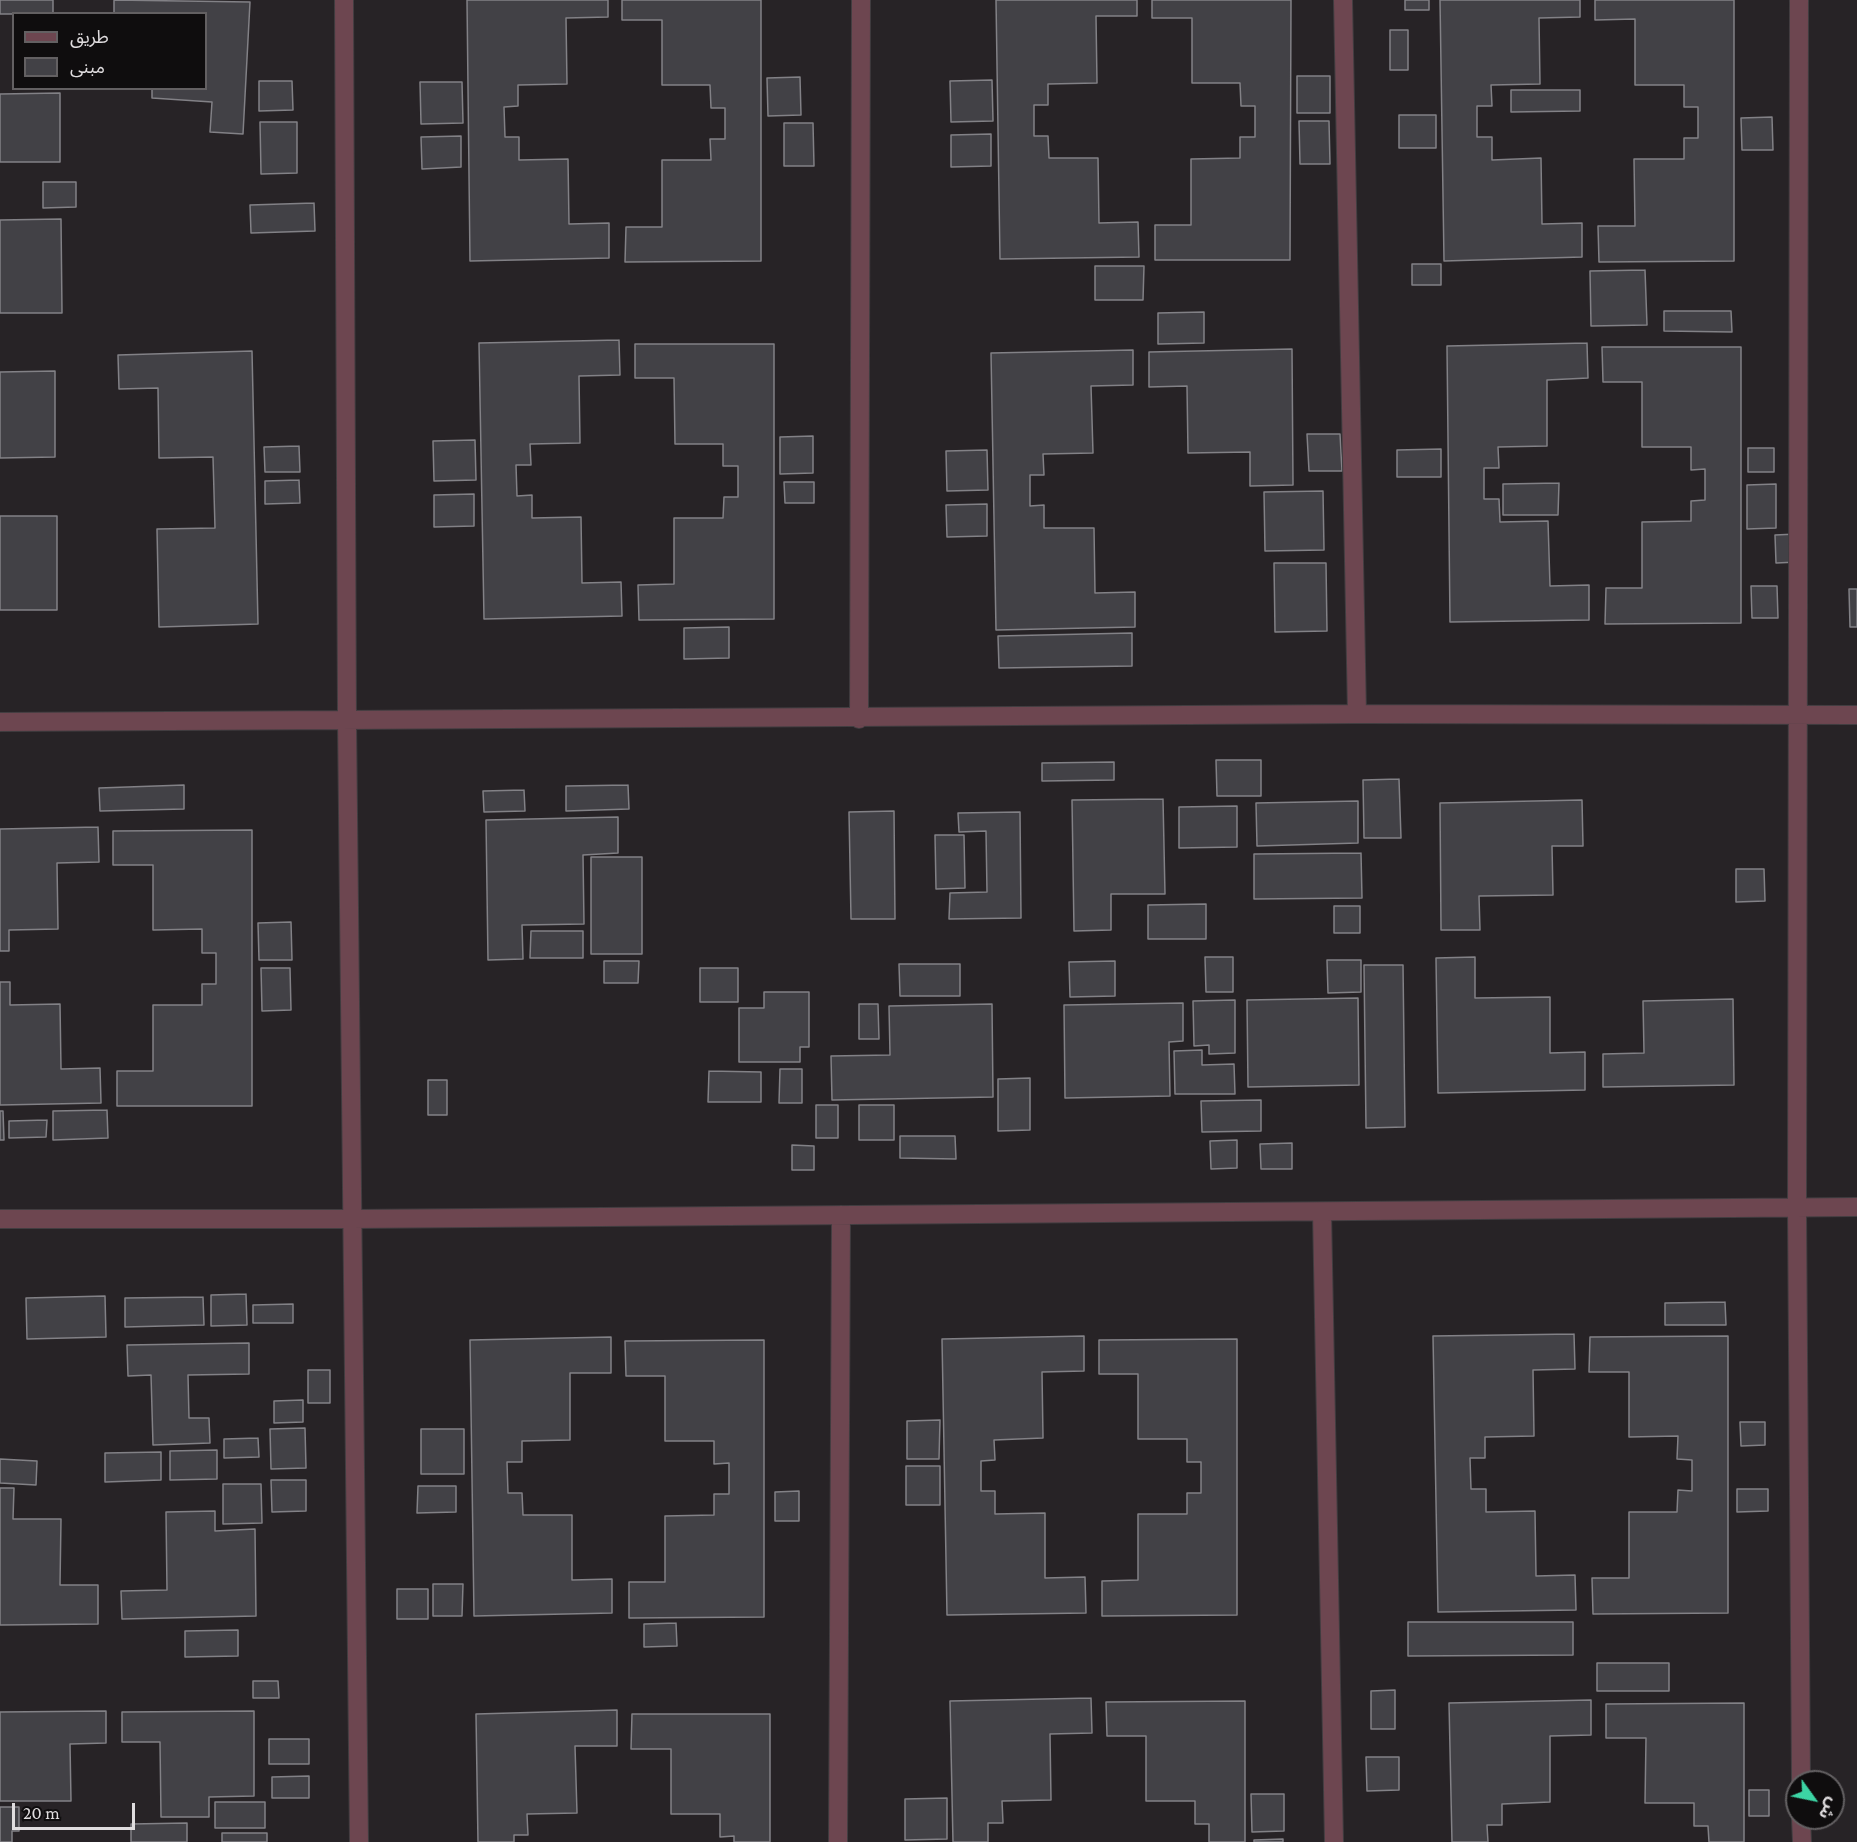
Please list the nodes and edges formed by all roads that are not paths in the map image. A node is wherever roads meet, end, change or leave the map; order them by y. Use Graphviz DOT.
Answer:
graph roads {
  1 [pos="344,0"];
  2 [pos="861,0"];
  3 [pos="1343,0"];
  4 [pos="1799,0"];
  5 [pos="1357,714"];
  6 [pos="1797,715"];
  7 [pos="1857,715"];
  8 [pos="859,719"];
  9 [pos="347,720"];
  10 [pos="0,722"];
  11 [pos="1797,1208"];
  12 [pos="1857,1208"];
  13 [pos="1322,1212"];
  14 [pos="841,1215"];
  15 [pos="0,1219"];
  16 [pos="352,1219"];
  17 [pos="1801,1770"];
  18 [pos="359,1842"];
  19 [pos="838,1842"];
  20 [pos="1334,1842"];
  1 -- 9 [label="street"];
  2 -- 8 [label="street"];
  3 -- 5 [label="street"];
  4 -- 6 [label="street"];
  5 -- 6 [label="street"];
  5 -- 8 [label="street"];
  6 -- 7 [label="street"];
  6 -- 11 [label="street"];
  8 -- 9 [label="street"];
  9 -- 10 [label="street"];
  9 -- 16 [label="street"];
  11 -- 12 [label="street"];
  11 -- 13 [label="street"];
  11 -- 17 [label="street"];
  13 -- 14 [label="street"];
  13 -- 20 [label="street"];
  14 -- 16 [label="street"];
  14 -- 19 [label="street"];
  15 -- 16 [label="street"];
  16 -- 18 [label="street"];
}
